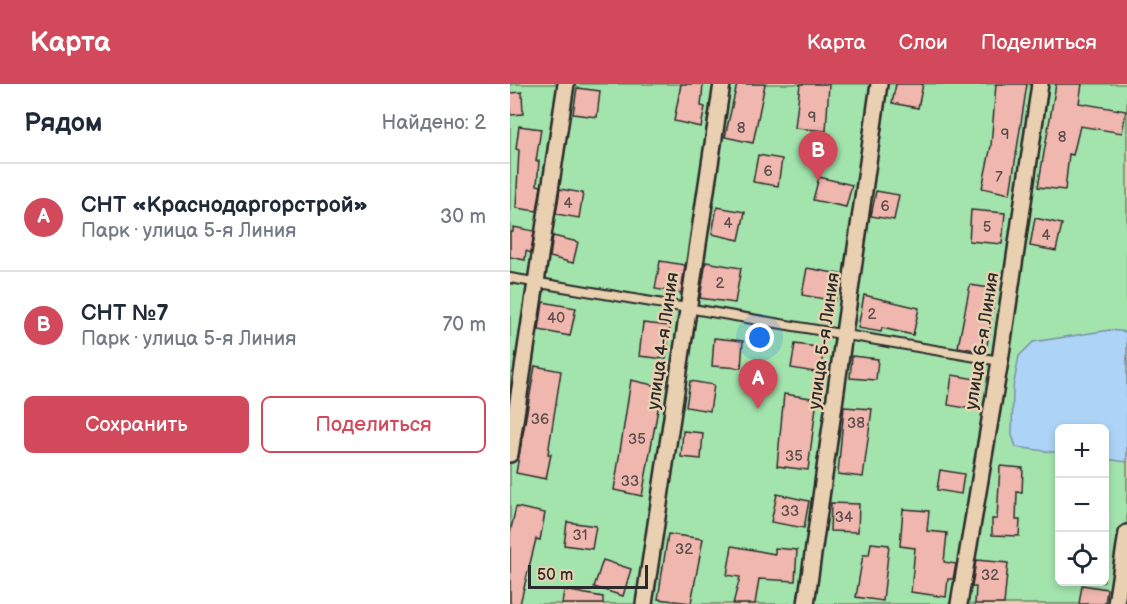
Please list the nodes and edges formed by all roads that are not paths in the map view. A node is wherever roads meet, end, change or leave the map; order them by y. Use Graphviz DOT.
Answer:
graph roads {
  1 [pos="566,84"];
  2 [pos="722,84"];
  3 [pos="879,84"];
  4 [pos="1040,84"];
  5 [pos="510,278"];
  6 [pos="536,282"];
  7 [pos="688,309"];
  8 [pos="845,336"];
  9 [pos="1000,361"];
  10 [pos="510,454"];
  11 [pos="1127,533"];
  12 [pos="644,604"];
  13 [pos="806,604"];
  14 [pos="958,604"];
  15 [pos="1116,604"];
  1 -- 6 [label="street"];
  2 -- 7 [label="street, улица 4-я Линия"];
  3 -- 8 [label="street, улица 5-я Линия"];
  4 -- 9 [label="street, улица 6-я Линия"];
  5 -- 6 [label="lane"];
  6 -- 7 [label="lane"];
  6 -- 10 [label="street"];
  7 -- 8 [label="lane"];
  7 -- 12 [label="street, улица 4-я Линия"];
  8 -- 9 [label="lane"];
  8 -- 13 [label="street, улица 5-я Линия"];
  9 -- 14 [label="street, улица 6-я Линия"];
  11 -- 15 [label="street"];
}
